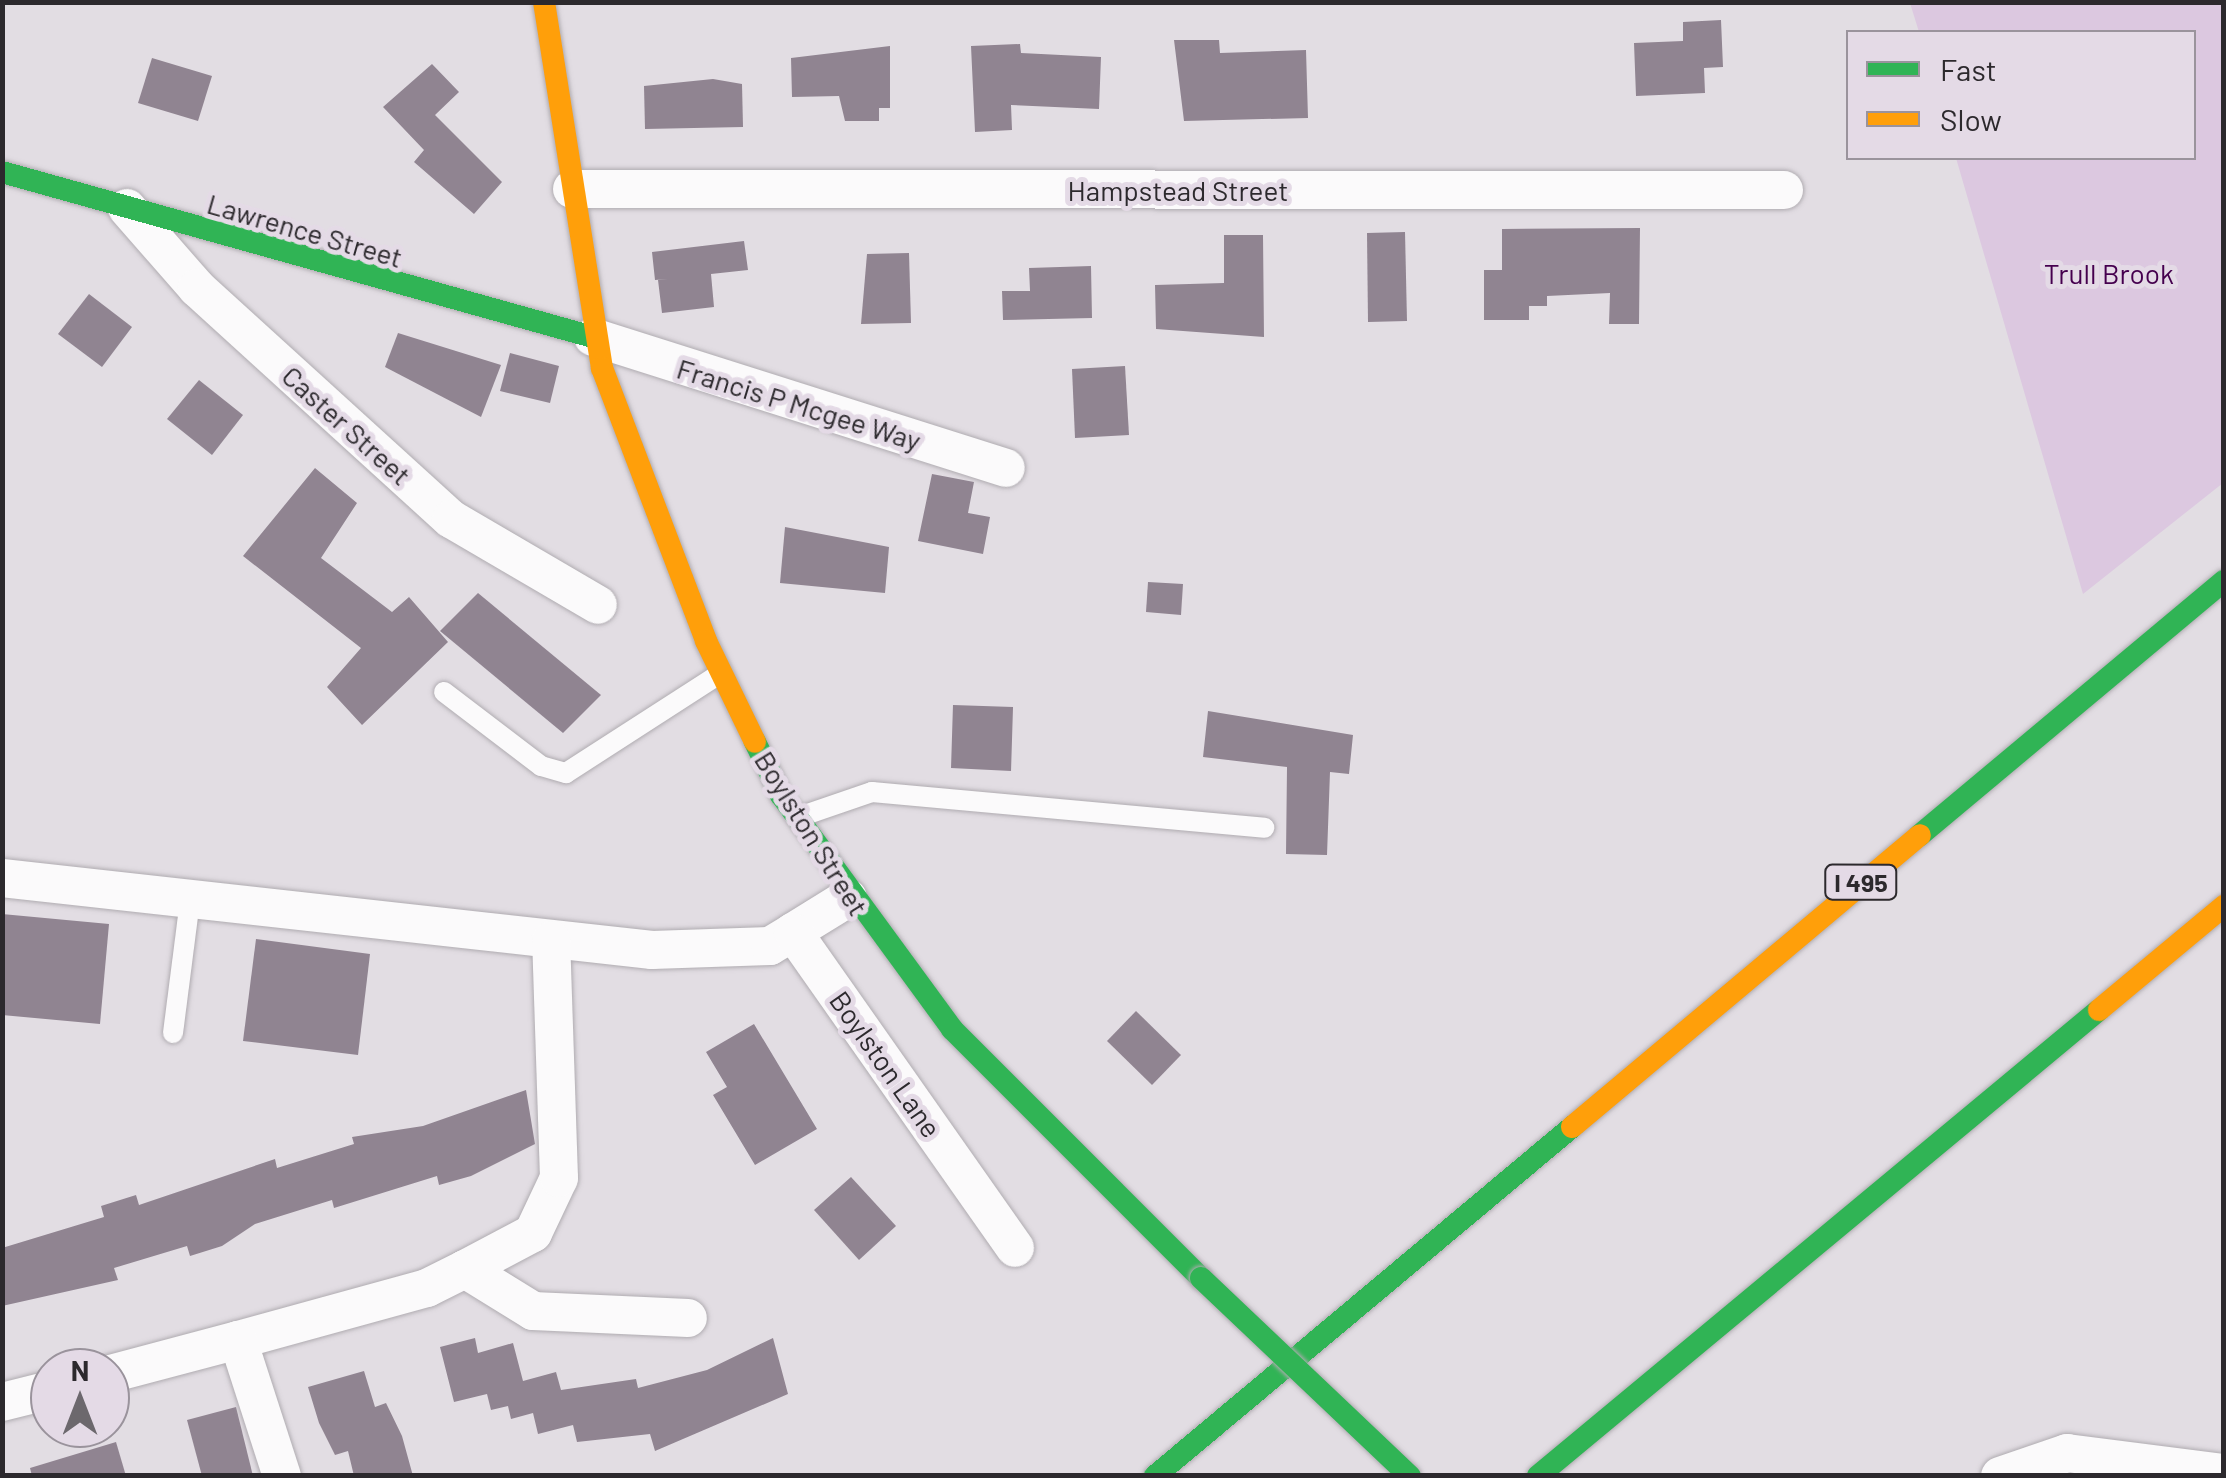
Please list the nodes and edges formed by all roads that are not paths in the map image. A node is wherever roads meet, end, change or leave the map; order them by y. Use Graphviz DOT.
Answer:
graph roads {
  1 [pos="544,2"];
  2 [pos="2,172"];
  3 [pos="572,190"];
  4 [pos="1784,190"];
  5 [pos="127,208"];
  6 [pos="593,337"];
  7 [pos="1006,468"];
  8 [pos="2224,581"];
  9 [pos="598,605"];
  10 [pos="721,673"];
  11 [pos="444,692"];
  12 [pos="797,818"];
  13 [pos="1264,828"];
  14 [pos="2,878"];
  15 [pos="848,898"];
  16 [pos="190,900"];
  17 [pos="2224,906"];
  18 [pos="793,932"];
  19 [pos="551,940"];
  20 [pos="172,1033"];
  21 [pos="1016,1248"];
  22 [pos="464,1268"];
  23 [pos="688,1318"];
  24 [pos="238,1340"];
  25 [pos="130,1369"];
  26 [pos="30,1395"];
  27 [pos="2,1402"];
  28 [pos="2224,1473"];
  29 [pos="282,1476"];
  30 [pos="1155,1476"];
  31 [pos="1410,1476"];
  32 [pos="1538,1476"];
  33 [pos="2000,1476"];
  1 -- 3 [label="main road, Boylston Street"];
  2 -- 5 [label="main road, Lawrence Street"];
  3 -- 4 [label="street, Hampstead Street"];
  3 -- 6 [label="main road, Boylston Street"];
  5 -- 6 [label="main road, Lawrence Street"];
  5 -- 9 [label="street, Caster Street"];
  6 -- 7 [label="street, Francis P Mcgee Way"];
  6 -- 10 [label="main road, Boylston Street"];
  8 -- 30 [label="main road, I 495"];
  10 -- 11 [label="lane"];
  10 -- 12 [label="main road, Boylston Street"];
  12 -- 13 [label="lane"];
  12 -- 15 [label="main road, Boylston Street"];
  14 -- 16 [label="street"];
  15 -- 18 [label="street"];
  15 -- 31 [label="main road, Boylston Street, bridge"];
  16 -- 19 [label="street"];
  16 -- 20 [label="lane"];
  17 -- 32 [label="main road"];
  18 -- 19 [label="street"];
  18 -- 21 [label="street, Boylston Lane"];
  19 -- 22 [label="street"];
  22 -- 23 [label="street"];
  22 -- 24 [label="street"];
  24 -- 25 [label="street"];
  24 -- 29 [label="street"];
  26 -- 27 [label="street"];
  28 -- 33 [label="street"];
}
